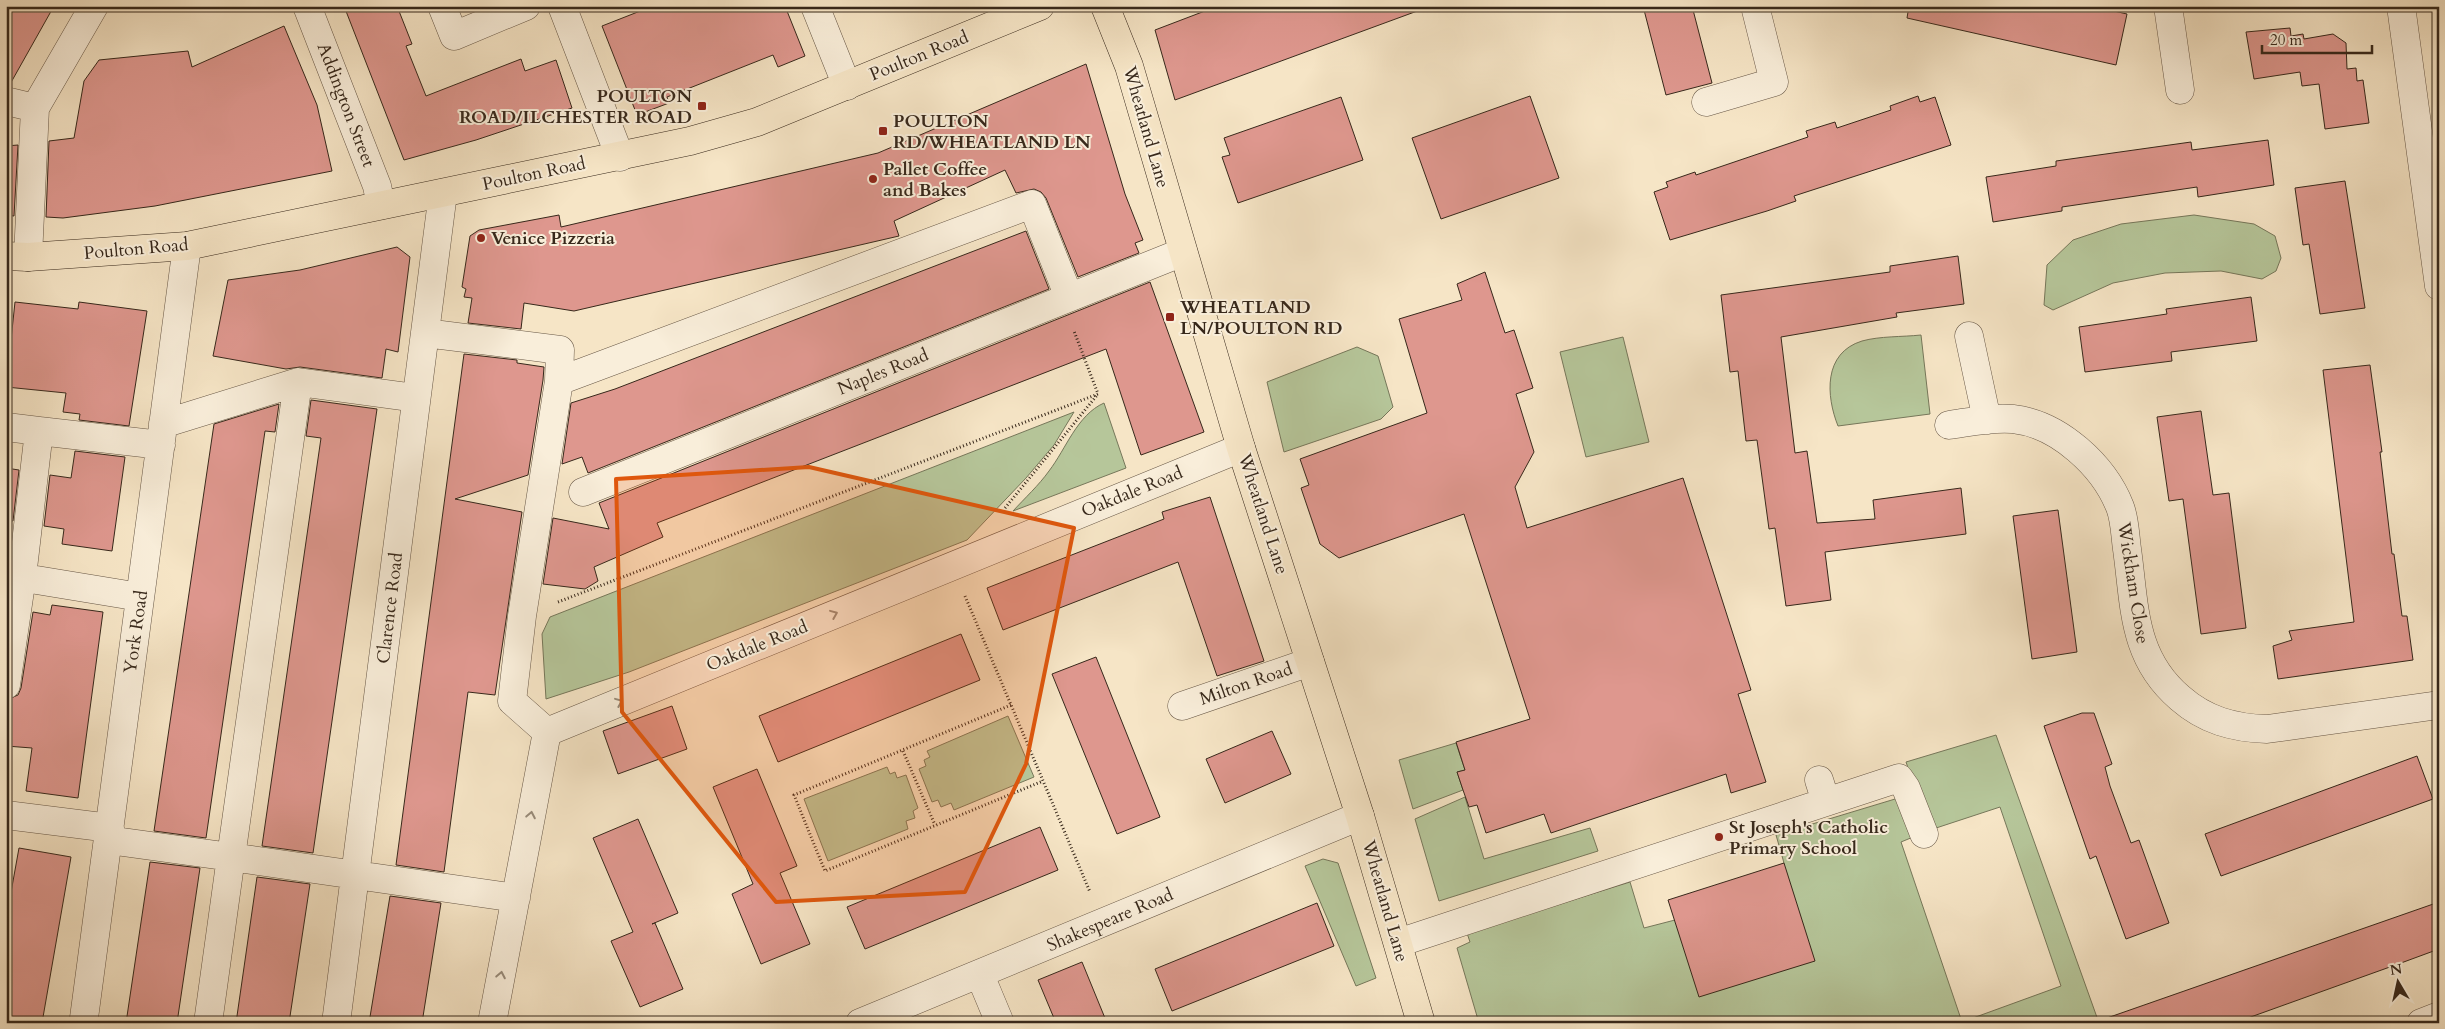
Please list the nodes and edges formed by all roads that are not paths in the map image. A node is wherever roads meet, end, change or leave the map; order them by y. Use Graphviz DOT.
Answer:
graph roads {
  1 [pos="94,6"];
  2 [pos="307,6"];
  3 [pos="442,6"];
  4 [pos="526,6"];
  5 [pos="815,6"];
  6 [pos="1040,6"];
  7 [pos="1105,6"];
  8 [pos="1754,6"];
  9 [pos="2168,6"];
  10 [pos="2402,6"];
  11 [pos="563,7"];
  12 [pos="847,86"];
  13 [pos="2180,90"];
  14 [pos="6,101"];
  15 [pos="1706,102"];
  16 [pos="36,108"];
  17 [pos="620,157"];
  18 [pos="443,193"];
  19 [pos="381,204"];
  20 [pos="187,246"];
  21 [pos="2436,250"];
  22 [pos="1183,252"];
  23 [pos="17,256"];
  24 [pos="2439,286"];
  25 [pos="1066,298"];
  26 [pos="425,333"];
  27 [pos="1969,336"];
  28 [pos="559,381"];
  29 [pos="298,382"];
  30 [pos="416,398"];
  31 [pos="1987,420"];
  32 [pos="1949,425"];
  33 [pos="6,427"];
  34 [pos="39,431"];
  35 [pos="162,434"];
  36 [pos="1241,448"];
  37 [pos="583,492"];
  38 [pos="14,576"];
  39 [pos="140,597"];
  40 [pos="1310,662"];
  41 [pos="6,685"];
  42 [pos="1182,706"];
  43 [pos="2439,706"];
  44 [pos="547,732"];
  45 [pos="6,815"];
  46 [pos="1360,816"];
  47 [pos="109,834"];
  48 [pos="1924,834"];
  49 [pos="231,857"];
  50 [pos="355,875"];
  51 [pos="516,898"];
  52 [pos="1398,943"];
  53 [pos="980,975"];
  54 [pos="2439,1016"];
  55 [pos="84,1018"];
  56 [pos="208,1023"];
  57 [pos="336,1023"];
  58 [pos="492,1023"];
  59 [pos="860,1023"];
  60 [pos="1000,1023"];
  61 [pos="1421,1023"];
  62 [pos="2421,1023"];
  1 -- 16 [label="street"];
  2 -- 19 [label="street, Addington Street"];
  3 -- 4 [label="street"];
  5 -- 12 [label="street"];
  6 -- 12 [label="main road, Poulton Road"];
  7 -- 22 [label="main road, Wheatland Lane"];
  8 -- 15 [label="street"];
  9 -- 13 [label="street"];
  10 -- 21 [label="street"];
  11 -- 17 [label="street"];
  12 -- 17 [label="main road, Poulton Road"];
  14 -- 16 [label="street"];
  16 -- 23 [label="street"];
  17 -- 18 [label="main road, Poulton Road"];
  18 -- 19 [label="main road, Poulton Road"];
  18 -- 26 [label="street, Clarence Road"];
  19 -- 20 [label="main road, Poulton Road"];
  20 -- 23 [label="main road, Poulton Road"];
  20 -- 35 [label="street, York Road"];
  21 -- 24 [label="street"];
  22 -- 25 [label="street, Naples Road"];
  22 -- 36 [label="main road, Wheatland Lane"];
  25 -- 28 [label="street"];
  25 -- 37 [label="street, Naples Road"];
  26 -- 28 [label="street"];
  26 -- 30 [label="street, Clarence Road"];
  27 -- 31 [label="street"];
  28 -- 44 [label="street"];
  29 -- 30 [label="street"];
  29 -- 35 [label="street"];
  29 -- 49 [label="street"];
  30 -- 50 [label="street, Clarence Road"];
  31 -- 32 [label="street, Wickham Close"];
  31 -- 43 [label="street, Wickham Close"];
  33 -- 34 [label="street"];
  34 -- 35 [label="street"];
  34 -- 38 [label="street"];
  35 -- 39 [label="street, York Road"];
  36 -- 40 [label="main road, Wheatland Lane"];
  44 -- 36 [label="street, Oakdale Road, one-way"];
  38 -- 39 [label="street"];
  38 -- 41 [label="street"];
  39 -- 47 [label="street, York Road"];
  40 -- 42 [label="street, Milton Road"];
  40 -- 46 [label="main road, Wheatland Lane"];
  51 -- 44 [label="street, one-way"];
  45 -- 47 [label="street"];
  46 -- 52 [label="main road, Wheatland Lane"];
  46 -- 53 [label="street, Shakespeare Road"];
  47 -- 49 [label="street"];
  47 -- 55 [label="street, York Road"];
  48 -- 52 [label="street"];
  49 -- 50 [label="street"];
  49 -- 56 [label="street"];
  50 -- 51 [label="street"];
  50 -- 57 [label="street, Clarence Road"];
  58 -- 51 [label="street, one-way"];
  52 -- 61 [label="main road, Wheatland Lane"];
  53 -- 59 [label="street, Shakespeare Road"];
  53 -- 60 [label="street"];
  54 -- 62 [label="street"];
}
